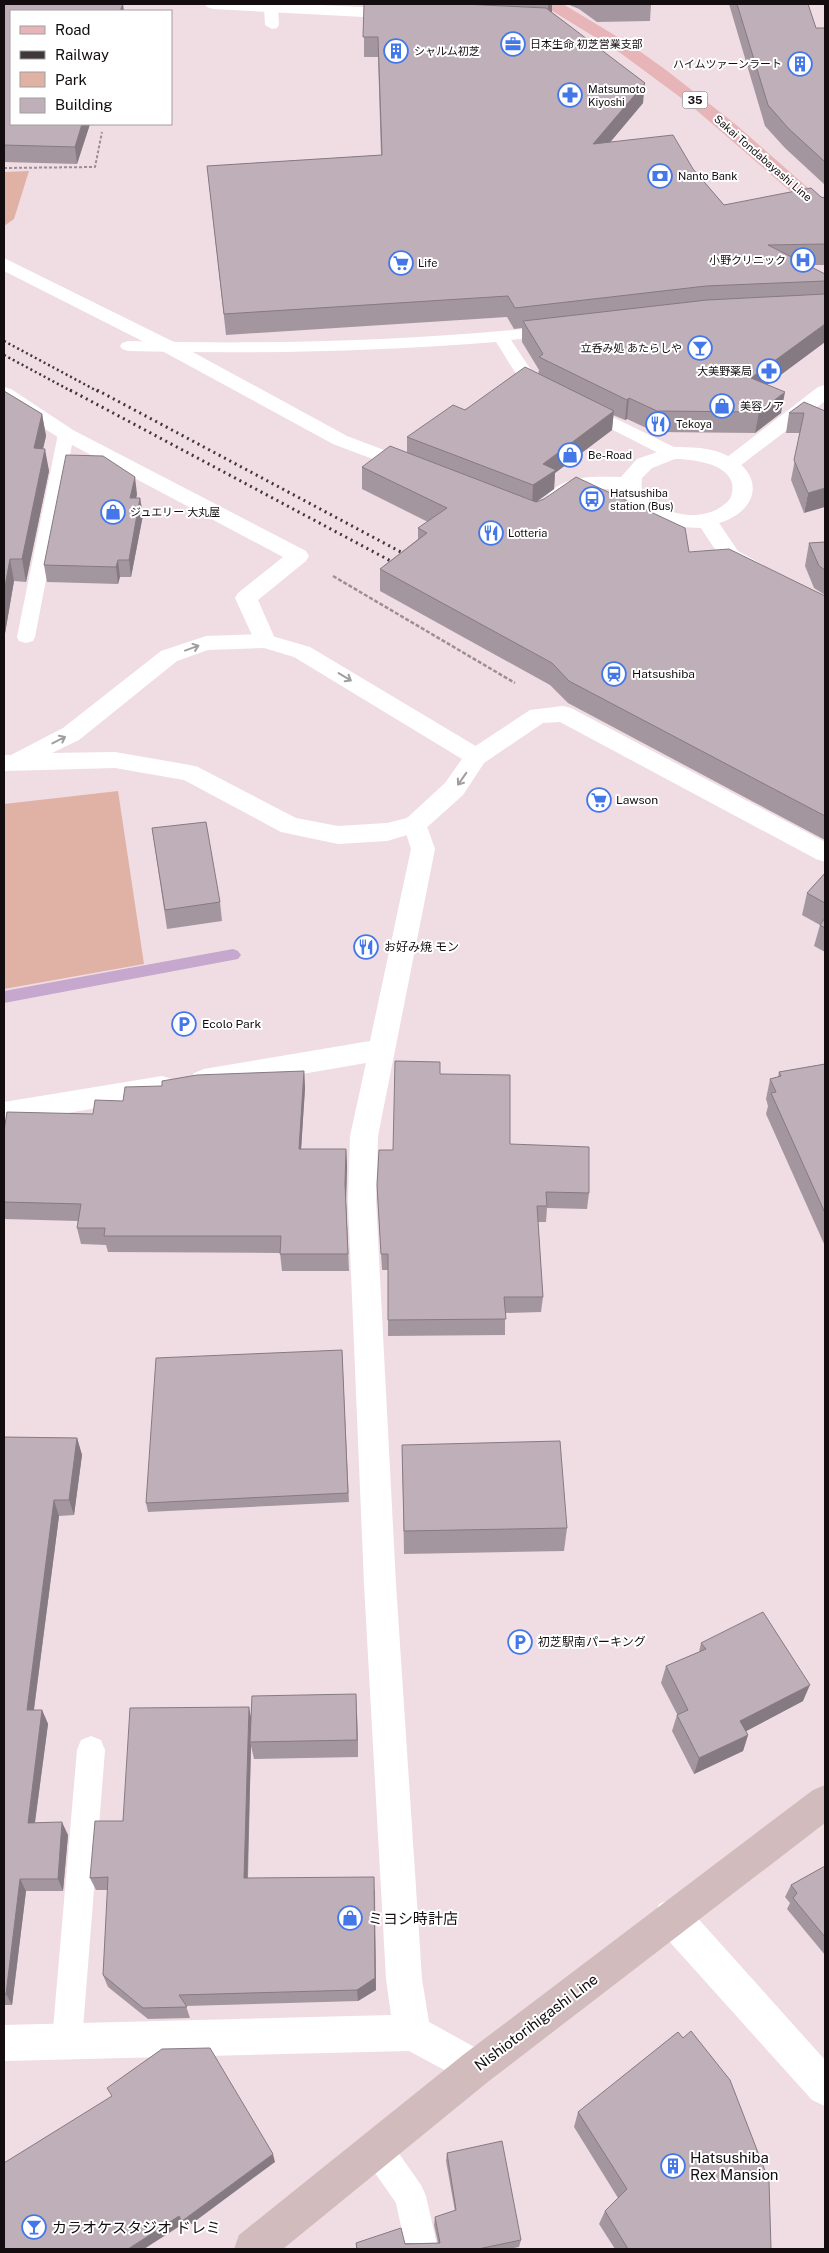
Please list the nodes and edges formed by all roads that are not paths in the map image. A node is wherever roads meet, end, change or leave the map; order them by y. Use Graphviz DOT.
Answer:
graph roads {
  1 [pos="213,4"];
  2 [pos="552,4"];
  3 [pos="271,7"];
  4 [pos="414,14"];
  5 [pos="572,14"];
  6 [pos="549,21"];
  7 [pos="272,25"];
  8 [pos="824,209"];
  9 [pos="4,264"];
  10 [pos="566,329"];
  11 [pos="501,337"];
  12 [pos="128,346"];
  13 [pos="171,348"];
  14 [pos="825,391"];
  15 [pos="4,393"];
  16 [pos="558,395"];
  17 [pos="575,404"];
  18 [pos="66,434"];
  19 [pos="672,453"];
  20 [pos="729,465"];
  21 [pos="430,474"];
  22 [pos="630,484"];
  23 [pos="542,509"];
  24 [pos="706,521"];
  25 [pos="770,578"];
  26 [pos="26,637"];
  27 [pos="265,641"];
  28 [pos="476,757"];
  29 [pos="10,763"];
  30 [pos="414,824"];
  31 [pos="825,853"];
  32 [pos="380,1050"];
  33 [pos="4,1113"];
  34 [pos="91,1750"];
  35 [pos="825,1802"];
  36 [pos="672,1917"];
  37 [pos="412,2033"];
  38 [pos="67,2041"];
  39 [pos="4,2042"];
  40 [pos="476,2068"];
  41 [pos="825,2087"];
  42 [pos="377,2149"];
  43 [pos="252,2249"];
  44 [pos="422,2249"];
  1 -- 3 [label="street"];
  2 -- 5 [label="main road, Sakai Tondabayashi Line / 35"];
  3 -- 4 [label="street"];
  3 -- 7 [label="lane"];
  5 -- 6 [label="street"];
  5 -- 8 [label="main road, Sakai Tondabayashi Line / 35"];
  9 -- 13 [label="street"];
  10 -- 11 [label="lane"];
  11 -- 13 [label="lane"];
  11 -- 16 [label="lane"];
  12 -- 13 [label="lane"];
  13 -- 21 [label="street"];
  14 -- 20 [label="street"];
  15 -- 18 [label="street"];
  17 -- 19 [label="lane"];
  18 -- 26 [label="lane"];
  18 -- 27 [label="street"];
  19 -- 20 [label="street"];
  19 -- 22 [label="street"];
  20 -- 24 [label="street"];
  22 -- 23 [label="street"];
  22 -- 24 [label="street"];
  24 -- 25 [label="street"];
  27 -- 28 [label="street, one-way"];
  29 -- 27 [label="street, one-way"];
  28 -- 30 [label="street, one-way"];
  28 -- 31 [label="street"];
  29 -- 30 [label="street"];
  30 -- 32 [label="street"];
  32 -- 33 [label="street"];
  32 -- 37 [label="street"];
  34 -- 38 [label="lane"];
  35 -- 36 [label="main road, Nishiotorihigashi Line"];
  36 -- 40 [label="main road, Nishiotorihigashi Line"];
  36 -- 41 [label="street"];
  37 -- 38 [label="street"];
  37 -- 40 [label="street"];
  38 -- 39 [label="street"];
  40 -- 42 [label="main road, Nishiotorihigashi Line"];
  42 -- 43 [label="main road, Nishiotorihigashi Line"];
  42 -- 44 [label="lane"];
}
